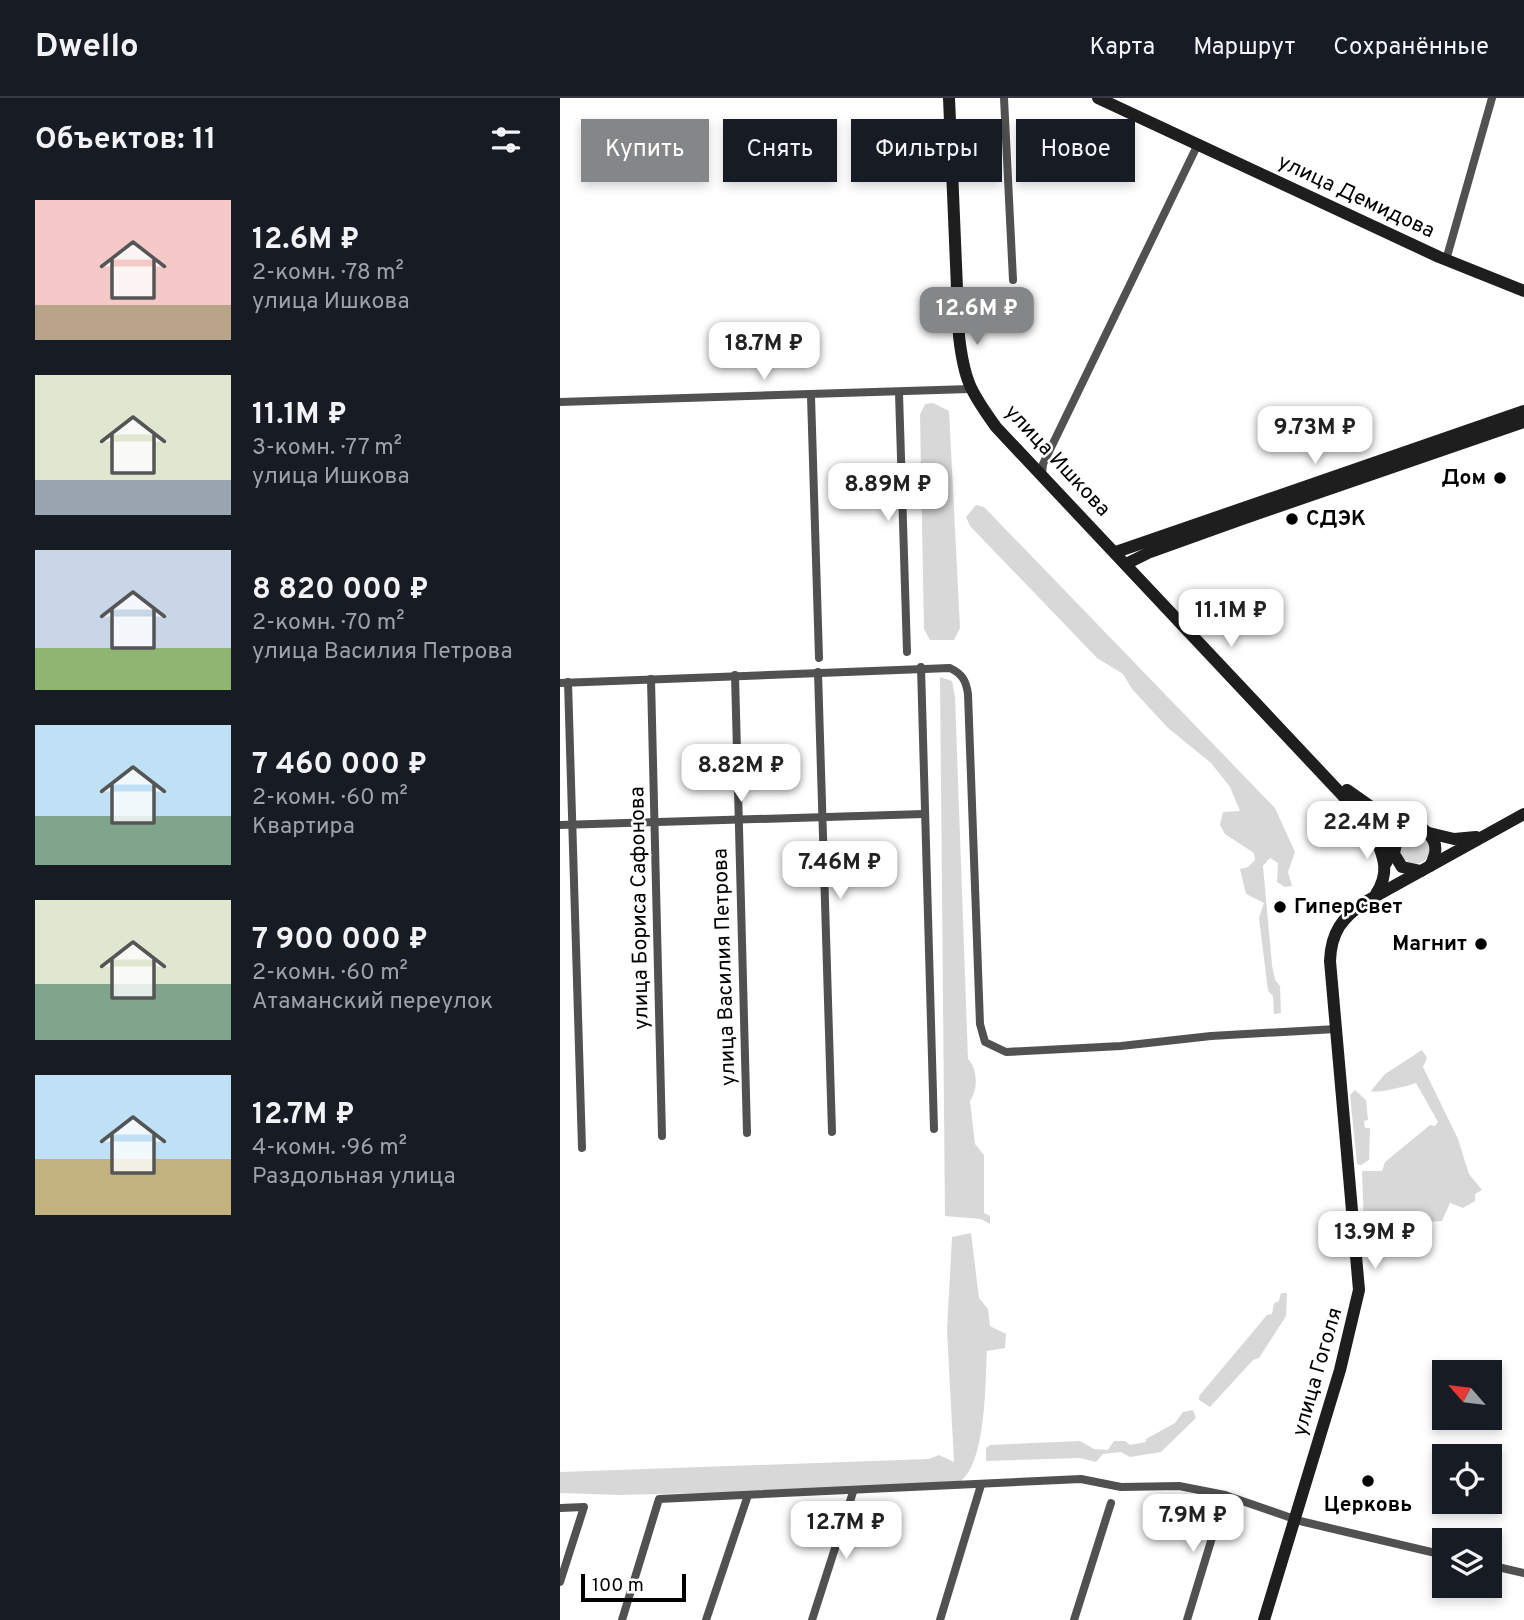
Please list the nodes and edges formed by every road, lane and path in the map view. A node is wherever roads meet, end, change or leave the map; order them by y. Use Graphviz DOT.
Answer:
graph roads {
  1 [pos="949,98"];
  2 [pos="1004,98"];
  3 [pos="1098,98"];
  4 [pos="1492,98"];
  5 [pos="1198,144"];
  6 [pos="1446,260"];
  7 [pos="1013,280"];
  8 [pos="1524,291"];
  9 [pos="970,389"];
  10 [pos="899,393"];
  11 [pos="811,396"];
  12 [pos="560,402"];
  13 [pos="1524,411"];
  14 [pos="1524,422"];
  15 [pos="1042,474"];
  16 [pos="1116,552"];
  17 [pos="1126,564"];
  18 [pos="907,652"];
  19 [pos="819,658"];
  20 [pos="921,667"];
  21 [pos="818,672"];
  22 [pos="735,675"];
  23 [pos="651,680"];
  24 [pos="564,683"];
  25 [pos="1321,769"];
  26 [pos="924,814"];
  27 [pos="1524,814"];
  28 [pos="823,818"];
  29 [pos="738,819"];
  30 [pos="655,822"];
  31 [pos="560,825"];
  32 [pos="572,825"];
  33 [pos="1413,828"];
  34 [pos="1373,829"];
  35 [pos="1428,833"];
  36 [pos="1486,835"];
  37 [pos="1393,849"];
  38 [pos="1386,863"];
  39 [pos="1426,869"];
  40 [pos="1375,895"];
  41 [pos="1336,1029"];
  42 [pos="934,1129"];
  43 [pos="832,1132"];
  44 [pos="747,1133"];
  45 [pos="662,1136"];
  46 [pos="582,1148"];
  47 [pos="981,1485"];
  48 [pos="853,1492"];
  49 [pos="748,1495"];
  50 [pos="1225,1495"];
  51 [pos="1111,1503"];
  52 [pos="560,1508"];
  53 [pos="1295,1519"];
  54 [pos="1432,1552"];
  55 [pos="1502,1568"];
  56 [pos="1524,1573"];
  57 [pos="560,1582"];
  58 [pos="622,1620"];
  59 [pos="706,1620"];
  60 [pos="812,1620"];
  61 [pos="940,1620"];
  62 [pos="1074,1620"];
  63 [pos="1187,1620"];
  64 [pos="1264,1620"];
  1 -- 9 [label="street, улица Ишкова"];
  2 -- 7 [label="street"];
  3 -- 5 [label="street, улица Демидова"];
  4 -- 6 [label="street"];
  5 -- 6 [label="street, улица Демидова"];
  5 -- 15 [label="street"];
  6 -- 8 [label="street, улица Демидова"];
  9 -- 10 [label="street"];
  9 -- 15 [label="street, улица Ишкова"];
  10 -- 11 [label="street"];
  10 -- 18 [label="street"];
  11 -- 12 [label="street"];
  11 -- 19 [label="street"];
  13 -- 16 [label="street"];
  14 -- 17 [label="street"];
  15 -- 16 [label="street, улица Ишкова"];
  16 -- 17 [label="street, улица Ишкова"];
  17 -- 25 [label="street, улица Ишкова"];
  20 -- 21 [label="street"];
  20 -- 26 [label="street"];
  20 -- 41 [label="street"];
  21 -- 22 [label="street"];
  21 -- 28 [label="street"];
  22 -- 23 [label="street"];
  22 -- 29 [label="street, улица Василия Петрова"];
  23 -- 24 [label="street"];
  23 -- 30 [label="street, улица Бориса Сафонова"];
  24 -- 32 [label="street"];
  25 -- 33 [label="street, улица Ишкова"];
  25 -- 34 [label="street, улица Ишкова"];
  26 -- 28 [label="street"];
  26 -- 42 [label="street"];
  27 -- 36 [label="street, улица Гоголя"];
  28 -- 29 [label="street"];
  28 -- 43 [label="street"];
  29 -- 30 [label="street"];
  29 -- 44 [label="street, улица Василия Петрова"];
  30 -- 32 [label="street"];
  30 -- 45 [label="street, улица Бориса Сафонова"];
  31 -- 32 [label="street"];
  32 -- 46 [label="street"];
  33 -- 35 [label="street"];
  33 -- 37 [label="street"];
  34 -- 37 [label="street, улица Ишкова"];
  34 -- 38 [label="street"];
  35 -- 36 [label="street"];
  35 -- 39 [label="street"];
  36 -- 39 [label="street, улица Гоголя"];
  37 -- 38 [label="street"];
  37 -- 39 [label="street"];
  38 -- 40 [label="street"];
  39 -- 40 [label="street, улица Гоголя"];
  40 -- 41 [label="street, улица Гоголя"];
  41 -- 53 [label="street, улица Гоголя"];
  47 -- 48 [label="street"];
  47 -- 50 [label="street"];
  47 -- 61 [label="street"];
  48 -- 49 [label="street"];
  48 -- 60 [label="street"];
  49 -- 58 [label="street"];
  49 -- 59 [label="street"];
  50 -- 53 [label="street"];
  50 -- 63 [label="street"];
  51 -- 62 [label="street"];
  52 -- 57 [label="street"];
  53 -- 54 [label="street"];
  53 -- 64 [label="street, улица Гоголя"];
  55 -- 56 [label="street"];
}
